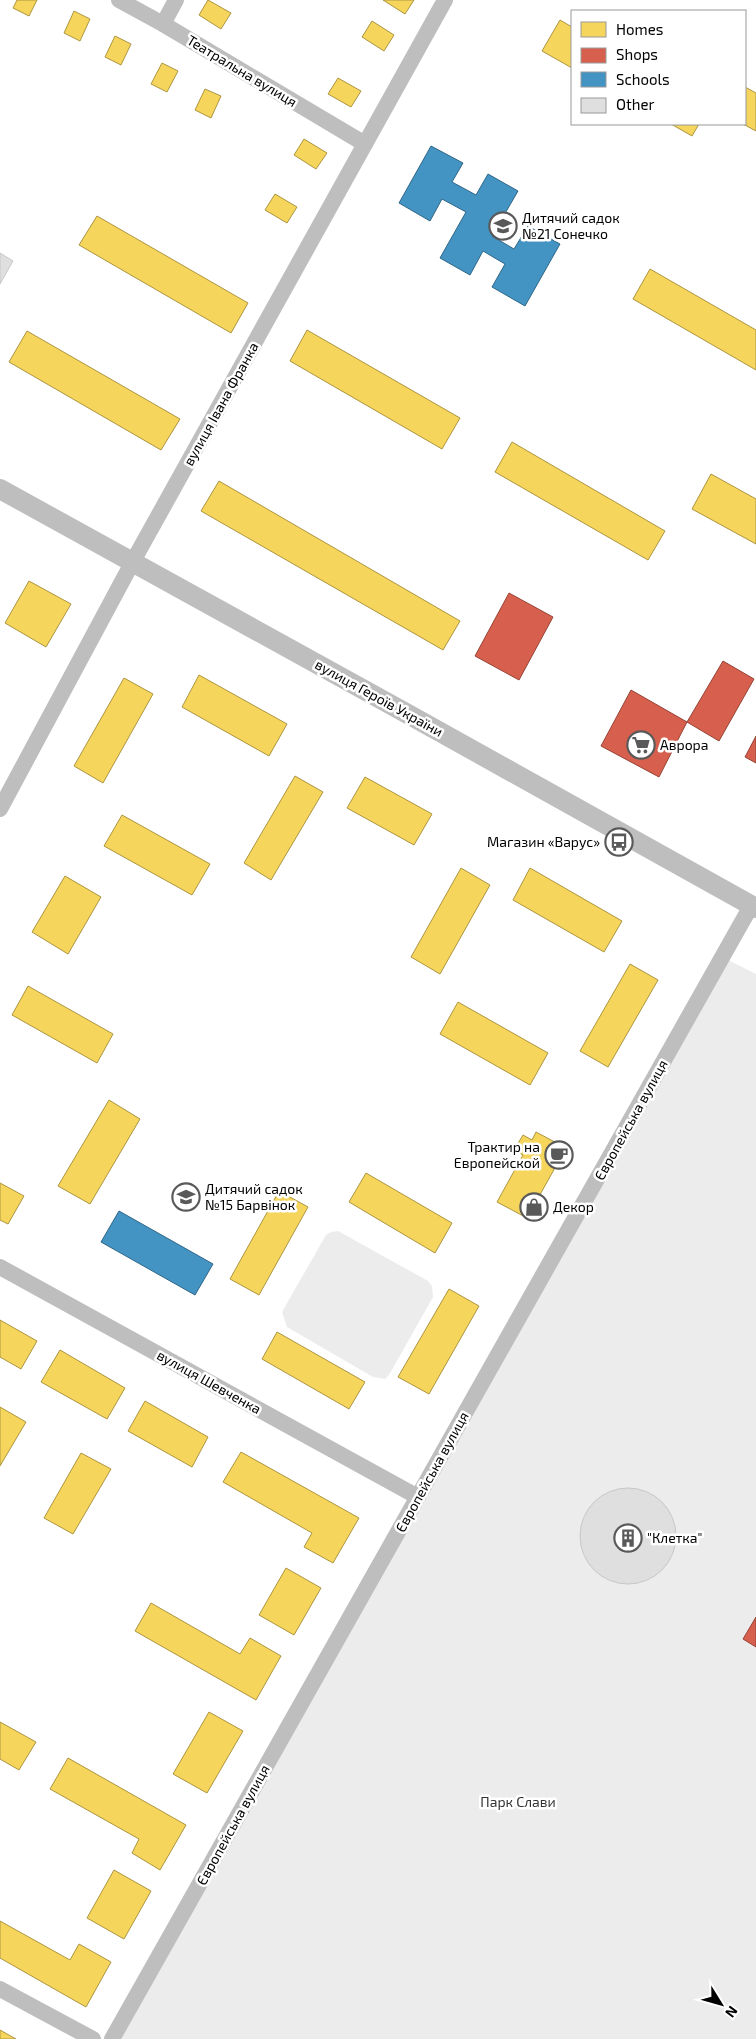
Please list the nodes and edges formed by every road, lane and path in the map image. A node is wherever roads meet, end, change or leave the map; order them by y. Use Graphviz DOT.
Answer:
graph roads {
  1 [pos="119,0"];
  2 [pos="176,0"];
  3 [pos="445,0"];
  4 [pos="163,24"];
  5 [pos="365,144"];
  6 [pos="0,489"];
  7 [pos="132,563"];
  8 [pos="0,809"];
  9 [pos="754,907"];
  10 [pos="0,1267"];
  11 [pos="418,1497"];
  12 [pos="0,1989"];
  13 [pos="93,2039"];
  14 [pos="112,2039"];
  1 -- 4 [label="street, Театральна вулиця"];
  2 -- 4 [label="street"];
  3 -- 5 [label="street, вулиця Івана Франка"];
  4 -- 5 [label="street, Театральна вулиця"];
  5 -- 7 [label="street, вулиця Івана Франка"];
  6 -- 7 [label="street, вулиця Героїв України"];
  7 -- 8 [label="street, вулиця Івана Франка"];
  7 -- 9 [label="street, вулиця Героїв України"];
  9 -- 11 [label="street, Європейська вулиця"];
  10 -- 11 [label="street, вулиця Шевченка"];
  11 -- 14 [label="street, Європейська вулиця"];
  12 -- 13 [label="street"];
}
